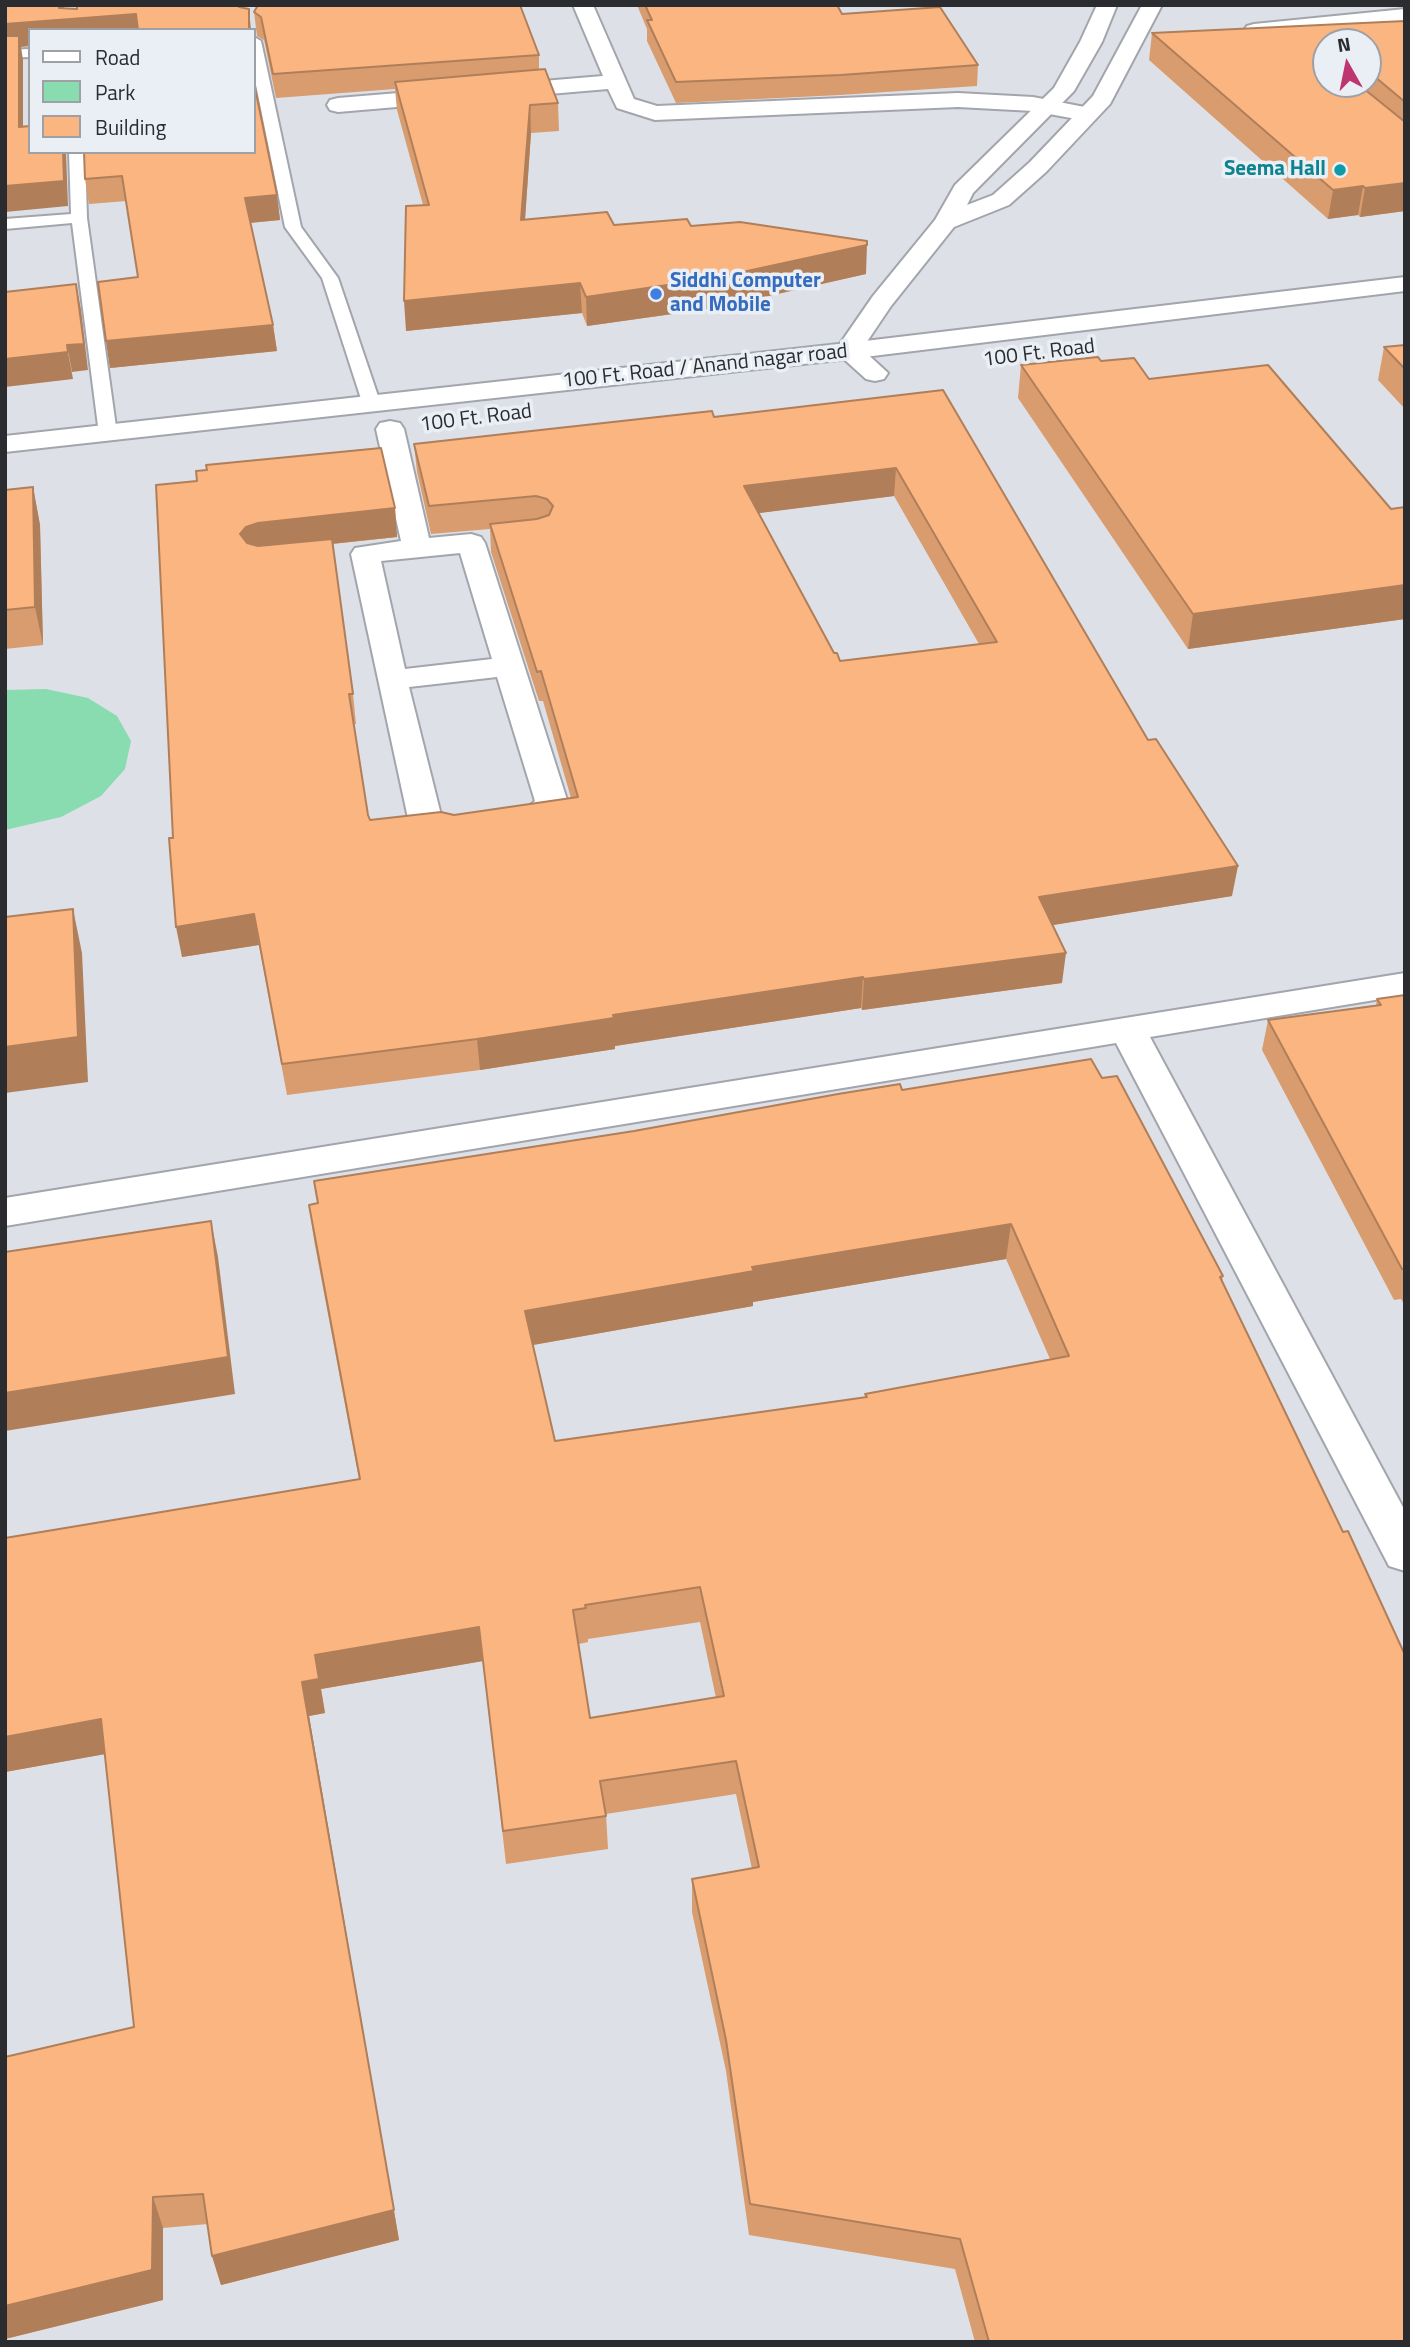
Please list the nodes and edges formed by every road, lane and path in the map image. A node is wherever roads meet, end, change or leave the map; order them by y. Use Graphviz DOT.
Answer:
graph roads {
  1 [pos="583,5"];
  2 [pos="1107,5"];
  3 [pos="1152,5"];
  4 [pos="1405,15"];
  5 [pos="1254,30"];
  6 [pos="256,51"];
  7 [pos="28,52"];
  8 [pos="5,54"];
  9 [pos="615,82"];
  10 [pos="338,105"];
  11 [pos="1048,106"];
  12 [pos="1087,114"];
  13 [pos="77,154"];
  14 [pos="79,218"];
  15 [pos="946,222"];
  16 [pos="5,224"];
  17 [pos="1405,284"];
  18 [pos="848,351"];
  19 [pos="902,370"];
  20 [pos="875,373"];
  21 [pos="834,378"];
  22 [pos="385,423"];
  23 [pos="108,434"];
  24 [pos="5,444"];
  25 [pos="417,548"];
  26 [pos="509,666"];
  27 [pos="392,680"];
  28 [pos="1405,984"];
  29 [pos="1127,1029"];
  30 [pos="5,1212"];
  31 [pos="1405,1553"];
  1 -- 9 [label="street"];
  2 -- 11 [label="street"];
  3 -- 12 [label="street"];
  4 -- 5 [label="street"];
  6 -- 22 [label="lane"];
  7 -- 8 [label="lane"];
  9 -- 10 [label="street"];
  9 -- 11 [label="street"];
  11 -- 12 [label="street"];
  11 -- 15 [label="street"];
  12 -- 15 [label="street"];
  13 -- 14 [label="lane"];
  14 -- 16 [label="lane"];
  14 -- 23 [label="lane"];
  15 -- 18 [label="street"];
  17 -- 18 [label="street, 100 Ft. Road / Anand nagar road"];
  18 -- 20 [label="street"];
  18 -- 22 [label="street, 100 Ft. Road / Anand nagar road"];
  19 -- 20 [label="street"];
  20 -- 21 [label="street"];
  22 -- 23 [label="street, 100 Ft. Road / Anand nagar road"];
  22 -- 25 [label="street"];
  23 -- 24 [label="street, 100 Ft. Road / Anand nagar road"];
  25 -- 26 [label="street"];
  25 -- 27 [label="street"];
  26 -- 27 [label="street"];
  26 -- 27 [label="street"];
  28 -- 29 [label="street"];
  29 -- 30 [label="street"];
  29 -- 31 [label="street"];
}
